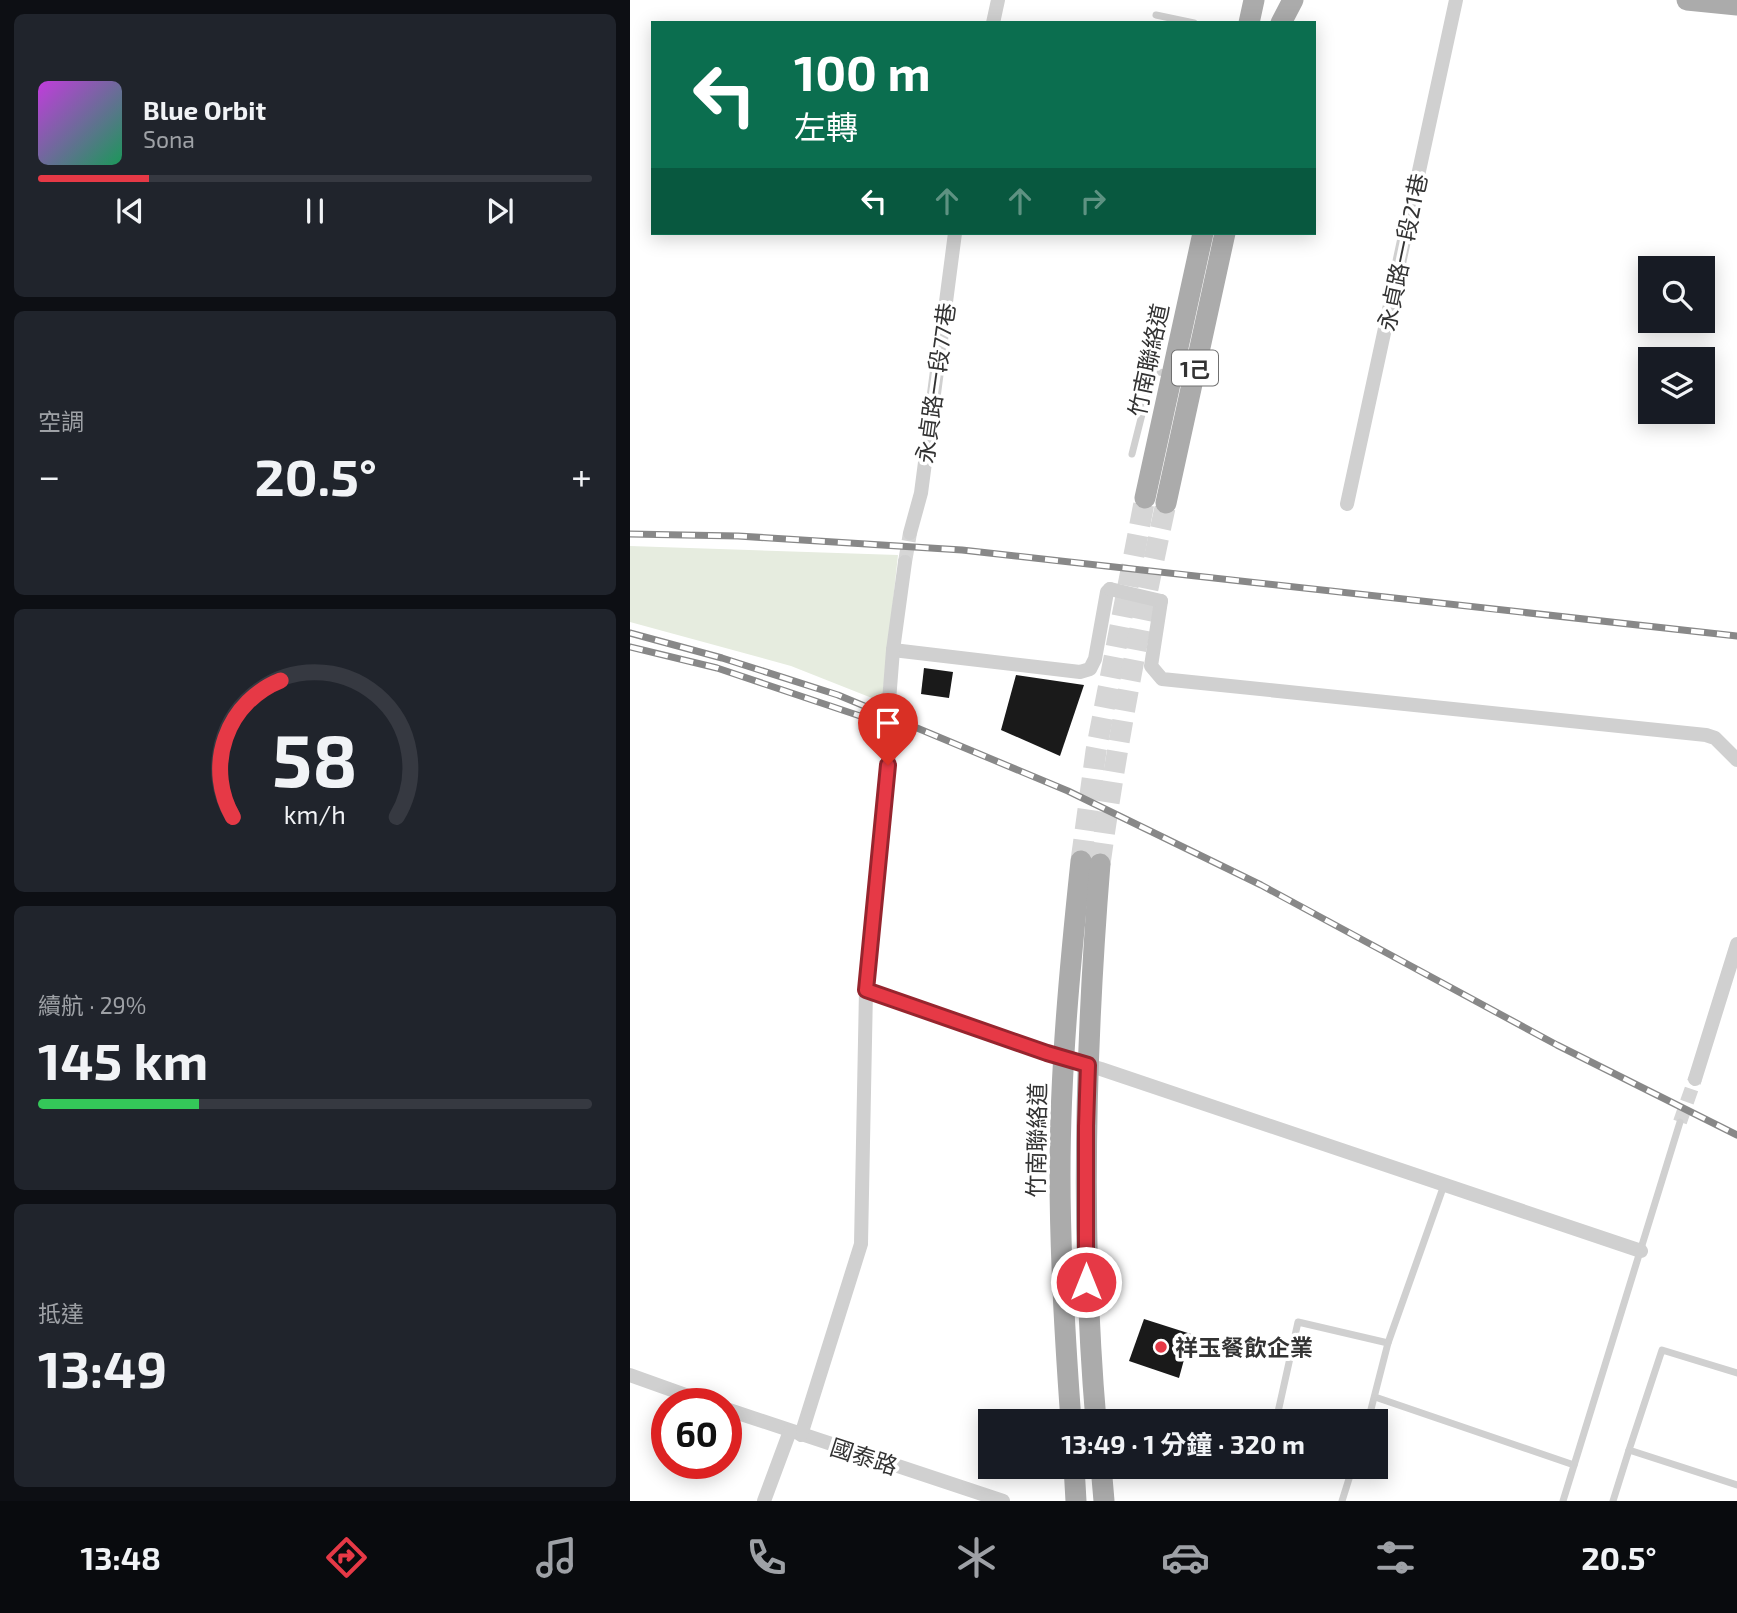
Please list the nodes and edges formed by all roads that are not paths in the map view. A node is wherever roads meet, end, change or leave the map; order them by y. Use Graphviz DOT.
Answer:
graph roads {
  1 [pos="998,0"];
  2 [pos="1275,0"];
  3 [pos="1293,0"];
  4 [pos="1456,0"];
  5 [pos="1687,0"];
  6 [pos="1732,8"];
  7 [pos="1253,13"];
  8 [pos="1156,15"];
  9 [pos="993,21"];
  10 [pos="1184,21"];
  11 [pos="1282,21"];
  12 [pos="955,235"];
  13 [pos="1203,235"];
  14 [pos="1225,235"];
  15 [pos="1172,374"];
  16 [pos="1132,454"];
  17 [pos="1144,498"];
  18 [pos="1166,503"];
  19 [pos="1347,504"];
  20 [pos="910,533"];
  21 [pos="905,562"];
  22 [pos="893,650"];
  23 [pos="889,701"];
  24 [pos="891,737"];
  25 [pos="1737,760"];
  26 [pos="1737,944"];
  27 [pos="866,990"];
  28 [pos="1064,1058"];
  29 [pos="1088,1065"];
  30 [pos="1695,1079"];
  31 [pos="1680,1122"];
  32 [pos="1444,1185"];
  33 [pos="1641,1251"];
  34 [pos="1388,1343"];
  35 [pos="1737,1373"];
  36 [pos="630,1375"];
  37 [pos="667,1388"];
  38 [pos="1375,1397"];
  39 [pos="1070,1409"];
  40 [pos="1095,1409"];
  41 [pos="1279,1409"];
  42 [pos="1372,1409"];
  43 [pos="742,1415"];
  44 [pos="795,1433"];
  45 [pos="1629,1450"];
  46 [pos="1574,1465"];
  47 [pos="1075,1479"];
  48 [pos="1102,1479"];
  49 [pos="1349,1479"];
  50 [pos="1737,1485"];
  51 [pos="764,1501"];
  52 [pos="1003,1501"];
  53 [pos="1076,1501"];
  54 [pos="1104,1501"];
  55 [pos="1342,1501"];
  56 [pos="1563,1501"];
  57 [pos="1613,1501"];
  1 -- 9 [label="street"];
  2 -- 7 [label="main road"];
  3 -- 11 [label="main road"];
  4 -- 19 [label="street, 永貞路一段21巷"];
  5 -- 6 [label="main road"];
  8 -- 10 [label="lane"];
  12 -- 20 [label="street, 永貞路一段77巷"];
  13 -- 15 [label="main road, 竹南聯絡道 / 1己"];
  14 -- 18 [label="main road, 竹南聯絡道 / 1己"];
  15 -- 16 [label="lane"];
  15 -- 17 [label="main road, 竹南聯絡道 / 1己"];
  21 -- 22 [label="street"];
  22 -- 23 [label="street"];
  22 -- 25 [label="street, bridge"];
  24 -- 27 [label="street"];
  26 -- 30 [label="street"];
  27 -- 28 [label="street"];
  27 -- 44 [label="street"];
  28 -- 29 [label="street"];
  28 -- 29 [label="main road, 竹南聯絡道"];
  28 -- 39 [label="main road, 竹南聯絡道"];
  29 -- 32 [label="street"];
  29 -- 40 [label="main road, 竹南聯絡道"];
  31 -- 33 [label="lane"];
  32 -- 33 [label="street"];
  32 -- 34 [label="lane"];
  33 -- 46 [label="lane"];
  34 -- 38 [label="lane"];
  34 -- 41 [label="lane"];
  35 -- 45 [label="lane"];
  36 -- 37 [label="street"];
  38 -- 42 [label="lane"];
  38 -- 46 [label="lane"];
  43 -- 44 [label="street, 國泰路"];
  44 -- 51 [label="street"];
  44 -- 52 [label="street, 國泰路"];
  45 -- 50 [label="lane"];
  45 -- 57 [label="lane"];
  46 -- 56 [label="lane"];
  47 -- 53 [label="main road"];
  48 -- 54 [label="main road"];
  49 -- 55 [label="lane"];
}
